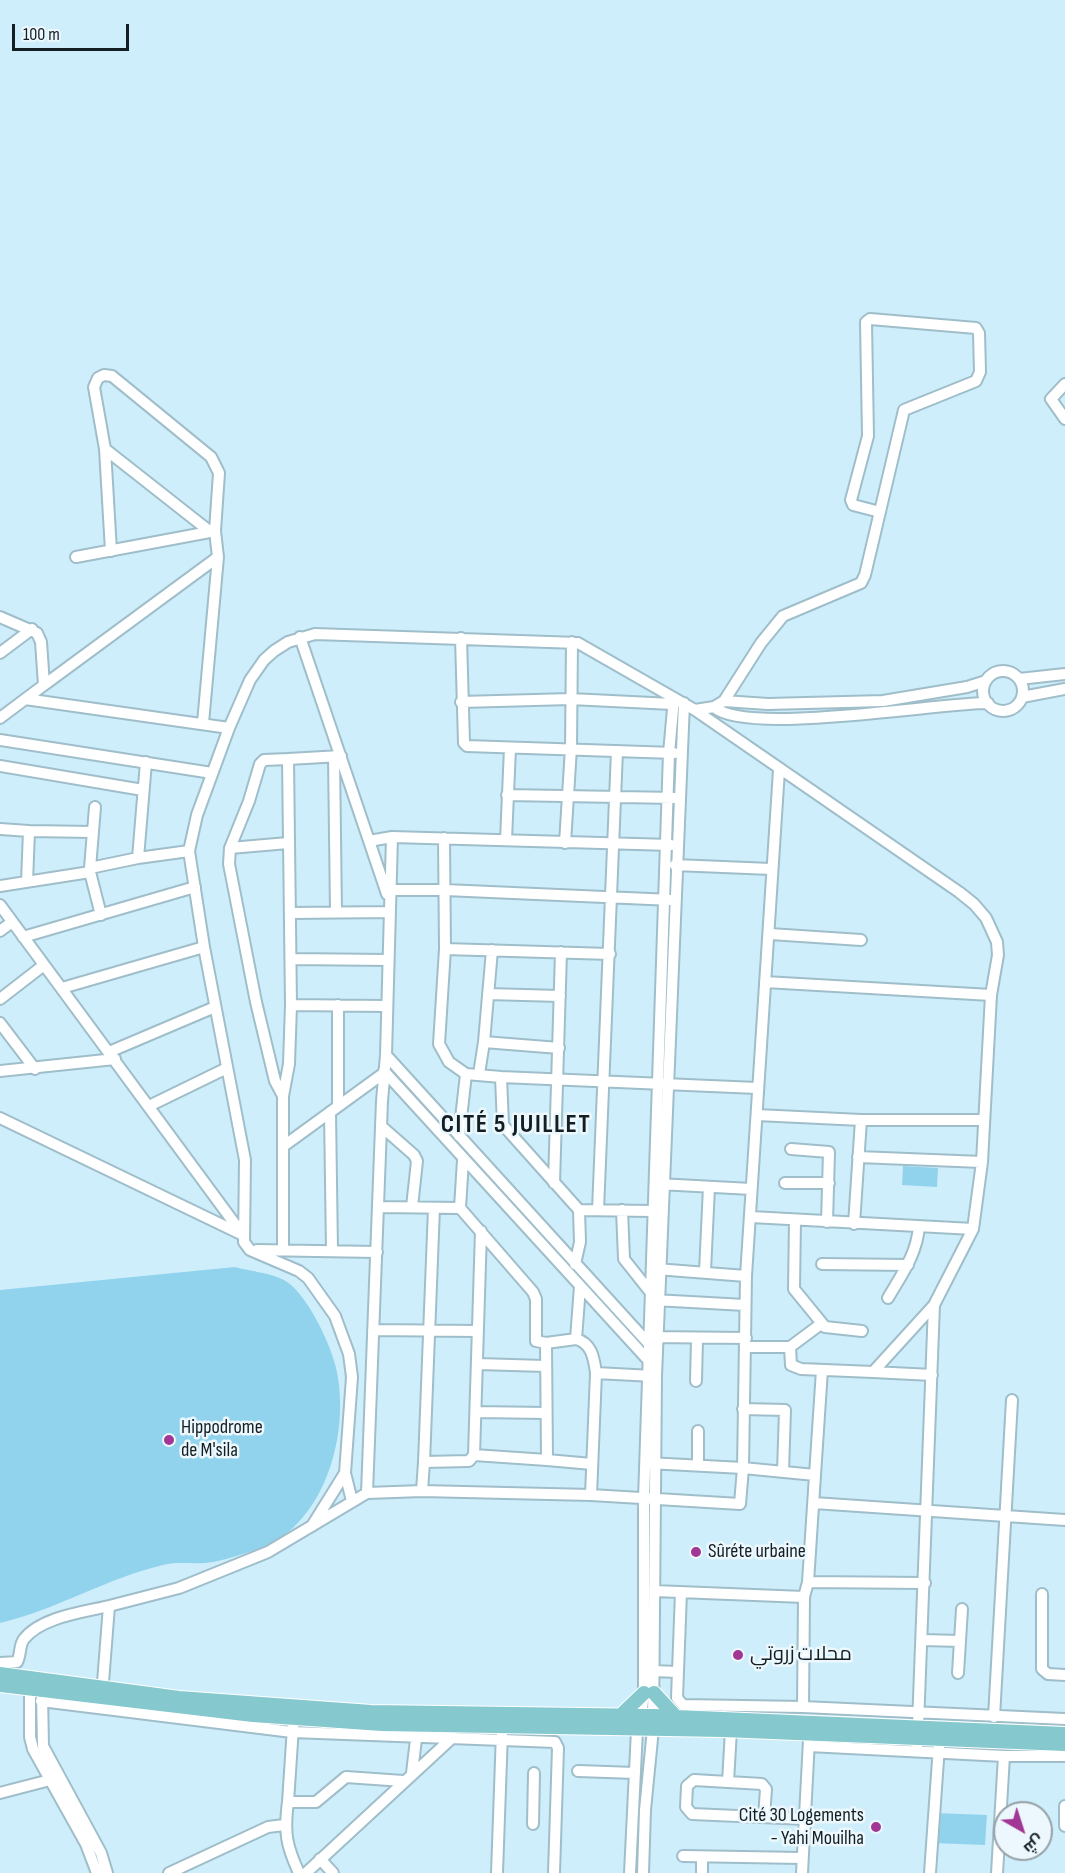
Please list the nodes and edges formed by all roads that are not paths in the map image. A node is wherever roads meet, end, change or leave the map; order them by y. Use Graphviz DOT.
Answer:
graph roads {
  1 [pos="1065,384"];
  2 [pos="1065,419"];
  3 [pos="105,449"];
  4 [pos="880,512"];
  5 [pos="212,531"];
  6 [pos="111,551"];
  7 [pos="76,557"];
  8 [pos="218,557"];
  9 [pos="0,617"];
  10 [pos="32,629"];
  11 [pos="300,637"];
  12 [pos="461,638"];
  13 [pos="572,642"];
  14 [pos="0,653"];
  15 [pos="1065,674"];
  16 [pos="1019,679"];
  17 [pos="986,681"];
  18 [pos="44,685"];
  19 [pos="1065,689"];
  20 [pos="1022,697"];
  21 [pos="25,699"];
  22 [pos="572,699"];
  23 [pos="724,701"];
  24 [pos="461,702"];
  25 [pos="676,702"];
  26 [pos="988,703"];
  27 [pos="714,707"];
  28 [pos="694,710"];
  29 [pos="0,718"];
  30 [pos="203,723"];
  31 [pos="229,728"];
  32 [pos="0,740"];
  33 [pos="510,748"];
  34 [pos="571,748"];
  35 [pos="617,751"];
  36 [pos="669,753"];
  37 [pos="681,753"];
  38 [pos="337,757"];
  39 [pos="288,759"];
  40 [pos="146,762"];
  41 [pos="0,766"];
  42 [pos="779,770"];
  43 [pos="212,773"];
  44 [pos="143,790"];
  45 [pos="507,795"];
  46 [pos="567,796"];
  47 [pos="614,796"];
  48 [pos="673,798"];
  49 [pos="95,807"];
  50 [pos="0,829"];
  51 [pos="29,831"];
  52 [pos="93,832"];
  53 [pos="392,837"];
  54 [pos="444,838"];
  55 [pos="506,840"];
  56 [pos="369,841"];
  57 [pos="288,843"];
  58 [pos="565,843"];
  59 [pos="613,843"];
  60 [pos="671,845"];
  61 [pos="230,848"];
  62 [pos="189,851"];
  63 [pos="138,858"];
  64 [pos="675,865"];
  65 [pos="771,869"];
  66 [pos="90,870"];
  67 [pos="27,882"];
  68 [pos="0,885"];
  69 [pos="195,887"];
  70 [pos="445,890"];
  71 [pos="390,895"];
  72 [pos="611,897"];
  73 [pos="670,900"];
  74 [pos="0,905"];
  75 [pos="336,912"];
  76 [pos="390,912"];
  77 [pos="290,913"];
  78 [pos="101,915"];
  79 [pos="12,922"];
  80 [pos="0,931"];
  81 [pos="770,934"];
  82 [pos="23,937"];
  83 [pos="861,940"];
  84 [pos="204,948"];
  85 [pos="445,949"];
  86 [pos="492,950"];
  87 [pos="561,952"];
  88 [pos="610,954"];
  89 [pos="291,959"];
  90 [pos="388,960"];
  91 [pos="44,964"];
  92 [pos="765,982"];
  93 [pos="62,988"];
  94 [pos="488,994"];
  95 [pos="991,995"];
  96 [pos="560,996"];
  97 [pos="0,999"];
  98 [pos="291,1005"];
  99 [pos="338,1005"];
  100 [pos="386,1006"];
  101 [pos="215,1007"];
  102 [pos="0,1023"];
  103 [pos="484,1042"];
  104 [pos="559,1048"];
  105 [pos="386,1055"];
  106 [pos="112,1056"];
  107 [pos="227,1068"];
  108 [pos="35,1069"];
  109 [pos="0,1071"];
  110 [pos="384,1072"];
  111 [pos="466,1074"];
  112 [pos="479,1074"];
  113 [pos="501,1077"];
  114 [pos="558,1079"];
  115 [pos="603,1082"];
  116 [pos="664,1083"];
  117 [pos="757,1088"];
  118 [pos="283,1096"];
  119 [pos="149,1106"];
  120 [pos="334,1109"];
  121 [pos="757,1115"];
  122 [pos="0,1118"];
  123 [pos="861,1120"];
  124 [pos="984,1120"];
  125 [pos="381,1126"];
  126 [pos="462,1138"];
  127 [pos="285,1145"];
  128 [pos="791,1149"];
  129 [pos="455,1150"];
  130 [pos="858,1157"];
  131 [pos="463,1160"];
  132 [pos="982,1162"];
  133 [pos="554,1183"];
  134 [pos="785,1183"];
  135 [pos="828,1183"];
  136 [pos="653,1184"];
  137 [pos="666,1185"];
  138 [pos="709,1187"];
  139 [pos="751,1189"];
  140 [pos="379,1207"];
  141 [pos="412,1207"];
  142 [pos="434,1208"];
  143 [pos="460,1208"];
  144 [pos="579,1210"];
  145 [pos="598,1210"];
  146 [pos="622,1210"];
  147 [pos="652,1211"];
  148 [pos="751,1217"];
  149 [pos="795,1220"];
  150 [pos="827,1222"];
  151 [pos="854,1224"];
  152 [pos="919,1226"];
  153 [pos="973,1229"];
  154 [pos="481,1231"];
  155 [pos="243,1234"];
  156 [pos="250,1250"];
  157 [pos="283,1251"];
  158 [pos="332,1251"];
  159 [pos="377,1252"];
  160 [pos="822,1264"];
  161 [pos="908,1265"];
  162 [pos="657,1269"];
  163 [pos="705,1271"];
  164 [pos="577,1274"];
  165 [pos="746,1276"];
  166 [pos="654,1298"];
  167 [pos="888,1298"];
  168 [pos="745,1305"];
  169 [pos="934,1305"];
  170 [pos="821,1324"];
  171 [pos="373,1330"];
  172 [pos="429,1330"];
  173 [pos="478,1331"];
  174 [pos="862,1331"];
  175 [pos="576,1339"];
  176 [pos="652,1339"];
  177 [pos="698,1339"];
  178 [pos="746,1342"];
  179 [pos="546,1343"];
  180 [pos="790,1347"];
  181 [pos="648,1360"];
  182 [pos="478,1364"];
  183 [pos="545,1366"];
  184 [pos="822,1370"];
  185 [pos="873,1372"];
  186 [pos="596,1373"];
  187 [pos="932,1375"];
  188 [pos="652,1376"];
  189 [pos="696,1381"];
  190 [pos="1012,1400"];
  191 [pos="743,1409"];
  192 [pos="476,1412"];
  193 [pos="545,1413"];
  194 [pos="698,1431"];
  195 [pos="474,1455"];
  196 [pos="547,1461"];
  197 [pos="424,1462"];
  198 [pos="650,1463"];
  199 [pos="592,1464"];
  200 [pos="698,1465"];
  201 [pos="743,1468"];
  202 [pos="783,1472"];
  203 [pos="345,1473"];
  204 [pos="815,1475"];
  205 [pos="422,1491"];
  206 [pos="367,1493"];
  207 [pos="591,1495"];
  208 [pos="649,1499"];
  209 [pos="352,1501"];
  210 [pos="814,1503"];
  211 [pos="927,1511"];
  212 [pos="1004,1517"];
  213 [pos="1065,1520"];
  214 [pos="312,1526"];
  215 [pos="808,1582"];
  216 [pos="925,1583"];
  217 [pos="654,1591"];
  218 [pos="681,1592"];
  219 [pos="1042,1594"];
  220 [pos="804,1597"];
  221 [pos="109,1606"];
  222 [pos="962,1609"];
  223 [pos="923,1640"];
  224 [pos="960,1641"];
  225 [pos="0,1663"];
  226 [pos="654,1671"];
  227 [pos="677,1672"];
  228 [pos="958,1673"];
  229 [pos="0,1674"];
  230 [pos="1065,1675"];
  231 [pos="0,1685"];
  232 [pos="37,1688"];
  233 [pos="649,1693"];
  234 [pos="102,1694"];
  235 [pos="803,1707"];
  236 [pos="919,1713"];
  237 [pos="620,1716"];
  238 [pos="294,1718"];
  239 [pos="676,1718"];
  240 [pos="994,1718"];
  241 [pos="1065,1719"];
  242 [pos="725,1721"];
  243 [pos="646,1723"];
  244 [pos="464,1726"];
  245 [pos="292,1732"];
  246 [pos="502,1733"];
  247 [pos="1065,1734"];
  248 [pos="452,1738"];
  249 [pos="416,1739"];
  250 [pos="809,1740"];
  251 [pos="918,1740"];
  252 [pos="1065,1744"];
  253 [pos="939,1746"];
  254 [pos="1004,1756"];
  255 [pos="1065,1756"];
  256 [pos="578,1772"];
  257 [pos="412,1773"];
  258 [pos="534,1773"];
  259 [pos="635,1773"];
  260 [pos="50,1780"];
  261 [pos="403,1782"];
  262 [pos="728,1782"];
  263 [pos="0,1793"];
  264 [pos="288,1802"];
  265 [pos="1065,1806"];
  266 [pos="764,1817"];
  267 [pos="806,1819"];
  268 [pos="533,1824"];
  269 [pos="284,1825"];
  270 [pos="1065,1826"];
  271 [pos="683,1856"];
  272 [pos="702,1857"];
  273 [pos="802,1858"];
  274 [pos="320,1859"];
  275 [pos="97,1873"];
  276 [pos="107,1873"];
  277 [pos="169,1873"];
  278 [pos="299,1873"];
  279 [pos="306,1873"];
  280 [pos="333,1873"];
  281 [pos="497,1873"];
  282 [pos="554,1873"];
  283 [pos="630,1873"];
  284 [pos="643,1873"];
  285 [pos="702,1873"];
  286 [pos="802,1873"];
  287 [pos="930,1873"];
  288 [pos="997,1873"];
  1 -- 2 [label="street"];
  3 -- 5 [label="street"];
  3 -- 5 [label="street"];
  3 -- 6 [label="street"];
  4 -- 4 [label="street"];
  4 -- 23 [label="street"];
  5 -- 6 [label="street"];
  5 -- 8 [label="street"];
  6 -- 7 [label="street"];
  8 -- 18 [label="street"];
  8 -- 30 [label="street"];
  9 -- 10 [label="street"];
  10 -- 14 [label="street"];
  10 -- 18 [label="street"];
  11 -- 12 [label="street"];
  11 -- 31 [label="street"];
  11 -- 38 [label="street"];
  12 -- 13 [label="street"];
  12 -- 24 [label="street"];
  13 -- 22 [label="street"];
  13 -- 25 [label="street"];
  15 -- 16 [label="street"];
  16 -- 17 [label="street"];
  16 -- 20 [label="street"];
  17 -- 23 [label="street"];
  17 -- 26 [label="street"];
  18 -- 21 [label="street"];
  19 -- 20 [label="street"];
  20 -- 26 [label="street"];
  21 -- 29 [label="street"];
  21 -- 30 [label="street"];
  22 -- 24 [label="street"];
  22 -- 25 [label="street"];
  22 -- 34 [label="street"];
  23 -- 27 [label="street"];
  24 -- 33 [label="street"];
  25 -- 28 [label="street"];
  25 -- 36 [label="street"];
  25 -- 37 [label="street"];
  26 -- 27 [label="street"];
  27 -- 28 [label="street"];
  28 -- 42 [label="street"];
  30 -- 31 [label="street"];
  31 -- 43 [label="street"];
  32 -- 40 [label="street"];
  33 -- 34 [label="street"];
  33 -- 45 [label="street"];
  34 -- 35 [label="street"];
  34 -- 46 [label="street"];
  35 -- 36 [label="street"];
  35 -- 47 [label="street"];
  36 -- 37 [label="street"];
  36 -- 48 [label="street"];
  37 -- 48 [label="street"];
  38 -- 39 [label="street"];
  38 -- 56 [label="street"];
  38 -- 75 [label="street"];
  39 -- 57 [label="street"];
  39 -- 61 [label="street"];
  40 -- 43 [label="street"];
  40 -- 44 [label="street"];
  41 -- 44 [label="street"];
  42 -- 65 [label="street"];
  42 -- 95 [label="street"];
  43 -- 62 [label="street"];
  44 -- 63 [label="street"];
  45 -- 46 [label="street"];
  45 -- 55 [label="street"];
  46 -- 47 [label="street"];
  46 -- 58 [label="street"];
  47 -- 48 [label="street"];
  47 -- 59 [label="street"];
  48 -- 60 [label="street"];
  49 -- 52 [label="street"];
  50 -- 51 [label="street"];
  51 -- 52 [label="street"];
  51 -- 67 [label="street"];
  52 -- 66 [label="street"];
  53 -- 54 [label="street"];
  53 -- 56 [label="street"];
  53 -- 71 [label="street"];
  54 -- 55 [label="street"];
  54 -- 70 [label="street"];
  55 -- 58 [label="street"];
  56 -- 71 [label="street"];
  57 -- 61 [label="street"];
  57 -- 77 [label="street"];
  58 -- 59 [label="street"];
  59 -- 60 [label="street"];
  59 -- 72 [label="street"];
  60 -- 64 [label="street"];
  60 -- 73 [label="street"];
  61 -- 118 [label="street"];
  62 -- 63 [label="street"];
  62 -- 69 [label="street"];
  63 -- 66 [label="street"];
  64 -- 65 [label="street"];
  64 -- 73 [label="street"];
  65 -- 81 [label="street"];
  66 -- 67 [label="street"];
  66 -- 78 [label="street"];
  67 -- 68 [label="street"];
  69 -- 78 [label="street"];
  69 -- 84 [label="street"];
  70 -- 71 [label="street"];
  70 -- 72 [label="street"];
  70 -- 85 [label="street"];
  71 -- 76 [label="street"];
  72 -- 73 [label="street"];
  72 -- 88 [label="street"];
  73 -- 116 [label="street"];
  74 -- 79 [label="street"];
  75 -- 76 [label="street"];
  75 -- 77 [label="street"];
  76 -- 90 [label="street"];
  77 -- 89 [label="street"];
  78 -- 82 [label="street"];
  79 -- 80 [label="street"];
  79 -- 82 [label="street"];
  81 -- 83 [label="street"];
  81 -- 92 [label="street"];
  82 -- 91 [label="street"];
  84 -- 93 [label="street"];
  84 -- 101 [label="street"];
  85 -- 86 [label="street"];
  85 -- 111 [label="street"];
  86 -- 87 [label="street"];
  86 -- 94 [label="street"];
  87 -- 88 [label="street"];
  87 -- 96 [label="street"];
  88 -- 115 [label="street"];
  89 -- 90 [label="street"];
  89 -- 98 [label="street"];
  90 -- 100 [label="street"];
  91 -- 93 [label="street"];
  91 -- 97 [label="street"];
  92 -- 95 [label="street"];
  92 -- 117 [label="street"];
  93 -- 106 [label="street"];
  94 -- 96 [label="street"];
  94 -- 103 [label="street"];
  95 -- 124 [label="street"];
  96 -- 104 [label="street"];
  98 -- 99 [label="street"];
  98 -- 118 [label="street"];
  99 -- 100 [label="street"];
  99 -- 120 [label="street"];
  100 -- 105 [label="street"];
  101 -- 106 [label="street"];
  101 -- 107 [label="street"];
  102 -- 108 [label="street"];
  103 -- 104 [label="street"];
  103 -- 112 [label="street"];
  104 -- 114 [label="street"];
  105 -- 110 [label="street"];
  105 -- 126 [label="street"];
  106 -- 108 [label="street"];
  106 -- 119 [label="street"];
  107 -- 119 [label="street"];
  107 -- 155 [label="street"];
  108 -- 109 [label="street"];
  110 -- 120 [label="street"];
  110 -- 125 [label="street"];
  110 -- 129 [label="street"];
  111 -- 112 [label="street"];
  111 -- 126 [label="street"];
  112 -- 113 [label="street"];
  113 -- 114 [label="street"];
  113 -- 133 [label="street"];
  114 -- 115 [label="street"];
  114 -- 133 [label="street"];
  115 -- 116 [label="street"];
  115 -- 145 [label="street"];
  116 -- 117 [label="street"];
  116 -- 136 [label="street"];
  116 -- 137 [label="street"];
  117 -- 121 [label="street"];
  118 -- 127 [label="street"];
  119 -- 155 [label="street"];
  120 -- 127 [label="street"];
  120 -- 158 [label="street"];
  121 -- 123 [label="street"];
  121 -- 139 [label="street"];
  122 -- 155 [label="street"];
  123 -- 124 [label="street"];
  123 -- 130 [label="street"];
  124 -- 132 [label="street"];
  125 -- 140 [label="street"];
  125 -- 141 [label="street"];
  126 -- 129 [label="street"];
  126 -- 164 [label="street"];
  127 -- 157 [label="street"];
  128 -- 135 [label="street"];
  129 -- 131 [label="street"];
  130 -- 132 [label="street"];
  130 -- 151 [label="street"];
  131 -- 143 [label="street"];
  131 -- 164 [label="street"];
  132 -- 153 [label="street"];
  133 -- 144 [label="street"];
  134 -- 135 [label="street"];
  135 -- 150 [label="street"];
  136 -- 137 [label="street"];
  136 -- 147 [label="street"];
  137 -- 138 [label="street"];
  137 -- 162 [label="street"];
  138 -- 139 [label="street"];
  138 -- 163 [label="street"];
  139 -- 148 [label="street"];
  140 -- 141 [label="street"];
  140 -- 159 [label="street"];
  141 -- 142 [label="street"];
  142 -- 143 [label="street"];
  142 -- 172 [label="street"];
  143 -- 154 [label="street"];
  144 -- 145 [label="street"];
  144 -- 164 [label="street"];
  145 -- 146 [label="street"];
  146 -- 147 [label="street"];
  146 -- 166 [label="street"];
  147 -- 162 [label="street"];
  148 -- 149 [label="street"];
  148 -- 165 [label="street"];
  149 -- 150 [label="street"];
  149 -- 170 [label="street"];
  150 -- 151 [label="street"];
  151 -- 152 [label="street"];
  152 -- 153 [label="street"];
  152 -- 161 [label="street"];
  153 -- 169 [label="street"];
  154 -- 173 [label="street"];
  154 -- 179 [label="street"];
  155 -- 156 [label="street"];
  156 -- 157 [label="street"];
  156 -- 203 [label="street"];
  157 -- 158 [label="street"];
  158 -- 159 [label="street"];
  159 -- 171 [label="street"];
  160 -- 161 [label="street"];
  161 -- 167 [label="street"];
  162 -- 163 [label="street"];
  162 -- 166 [label="street"];
  163 -- 165 [label="street"];
  164 -- 175 [label="street"];
  164 -- 176 [label="street"];
  164 -- 181 [label="street"];
  165 -- 168 [label="street"];
  166 -- 168 [label="street"];
  166 -- 176 [label="street"];
  168 -- 178 [label="street"];
  169 -- 185 [label="street"];
  169 -- 187 [label="street"];
  170 -- 174 [label="street"];
  170 -- 180 [label="street"];
  171 -- 172 [label="street"];
  171 -- 206 [label="street"];
  172 -- 173 [label="street"];
  172 -- 197 [label="street"];
  173 -- 182 [label="street"];
  175 -- 179 [label="street"];
  175 -- 186 [label="street"];
  176 -- 177 [label="street"];
  176 -- 181 [label="street"];
  176 -- 188 [label="street"];
  177 -- 178 [label="street"];
  177 -- 189 [label="street"];
  178 -- 180 [label="street"];
  178 -- 191 [label="street"];
  179 -- 183 [label="street"];
  180 -- 184 [label="street"];
  181 -- 188 [label="street"];
  182 -- 183 [label="street"];
  182 -- 192 [label="street"];
  183 -- 193 [label="street"];
  184 -- 185 [label="street"];
  184 -- 204 [label="street"];
  185 -- 187 [label="street"];
  186 -- 188 [label="street"];
  186 -- 199 [label="street"];
  187 -- 211 [label="street"];
  188 -- 198 [label="street"];
  190 -- 212 [label="street"];
  191 -- 201 [label="street"];
  191 -- 202 [label="street"];
  192 -- 193 [label="street"];
  192 -- 195 [label="street"];
  193 -- 196 [label="street"];
  194 -- 200 [label="street"];
  195 -- 196 [label="street"];
  195 -- 197 [label="street"];
  196 -- 199 [label="street"];
  197 -- 205 [label="street"];
  198 -- 200 [label="street"];
  198 -- 208 [label="street"];
  199 -- 207 [label="street"];
  200 -- 201 [label="street"];
  201 -- 202 [label="street"];
  201 -- 208 [label="street"];
  202 -- 204 [label="street"];
  203 -- 209 [label="street"];
  203 -- 214 [label="street"];
  204 -- 210 [label="street"];
  205 -- 206 [label="street"];
  205 -- 207 [label="street"];
  206 -- 209 [label="street"];
  207 -- 208 [label="street"];
  208 -- 217 [label="street"];
  208 -- 233 [label="street"];
  209 -- 214 [label="street"];
  210 -- 211 [label="street"];
  210 -- 215 [label="street"];
  211 -- 212 [label="street"];
  211 -- 216 [label="street"];
  212 -- 213 [label="street"];
  212 -- 240 [label="street"];
  214 -- 221 [label="street"];
  215 -- 216 [label="street"];
  215 -- 220 [label="street"];
  216 -- 223 [label="street"];
  217 -- 218 [label="street"];
  217 -- 226 [label="street"];
  218 -- 220 [label="street"];
  218 -- 227 [label="street"];
  219 -- 230 [label="street"];
  220 -- 235 [label="street"];
  221 -- 225 [label="street"];
  221 -- 234 [label="street"];
  222 -- 224 [label="street"];
  223 -- 224 [label="street"];
  223 -- 236 [label="street"];
  224 -- 228 [label="street"];
  226 -- 227 [label="street"];
  226 -- 233 [label="street"];
  227 -- 242 [label="street"];
  229 -- 232 [label="main road"];
  231 -- 232 [label="main road"];
  232 -- 234 [label="main road"];
  232 -- 245 [label="street"];
  232 -- 260 [label="street"];
  232 -- 276 [label="street"];
  233 -- 237 [label="main road"];
  233 -- 239 [label="main road"];
  233 -- 243 [label="street"];
  234 -- 237 [label="main road"];
  234 -- 238 [label="main road"];
  235 -- 236 [label="street"];
  235 -- 242 [label="street"];
  236 -- 240 [label="street"];
  236 -- 251 [label="street"];
  237 -- 243 [label="main road"];
  238 -- 244 [label="main road"];
  238 -- 245 [label="street"];
  239 -- 242 [label="main road"];
  239 -- 243 [label="main road"];
  240 -- 241 [label="street"];
  242 -- 243 [label="main road"];
  242 -- 250 [label="main road"];
  242 -- 251 [label="main road"];
  242 -- 262 [label="street"];
  243 -- 246 [label="main road"];
  243 -- 259 [label="street"];
  243 -- 284 [label="street"];
  244 -- 246 [label="main road"];
  244 -- 248 [label="street"];
  245 -- 249 [label="street"];
  245 -- 264 [label="street"];
  246 -- 248 [label="street"];
  246 -- 281 [label="street"];
  246 -- 282 [label="street"];
  247 -- 251 [label="main road"];
  248 -- 249 [label="street"];
  248 -- 257 [label="street"];
  249 -- 257 [label="street"];
  250 -- 251 [label="main road"];
  250 -- 267 [label="street"];
  251 -- 253 [label="main road"];
  252 -- 253 [label="main road"];
  253 -- 254 [label="street"];
  253 -- 287 [label="street"];
  254 -- 255 [label="street"];
  254 -- 288 [label="street"];
  256 -- 259 [label="street"];
  257 -- 261 [label="street"];
  258 -- 268 [label="street"];
  259 -- 283 [label="street"];
  260 -- 263 [label="street"];
  260 -- 275 [label="street"];
  261 -- 264 [label="street"];
  261 -- 274 [label="street"];
  262 -- 266 [label="street"];
  262 -- 266 [label="street"];
  264 -- 269 [label="street"];
  265 -- 270 [label="street"];
  266 -- 267 [label="street"];
  267 -- 273 [label="street"];
  269 -- 277 [label="street"];
  269 -- 278 [label="street"];
  271 -- 272 [label="street"];
  272 -- 273 [label="street"];
  272 -- 285 [label="street"];
  273 -- 286 [label="street"];
  274 -- 279 [label="street"];
  274 -- 280 [label="street"];
}
